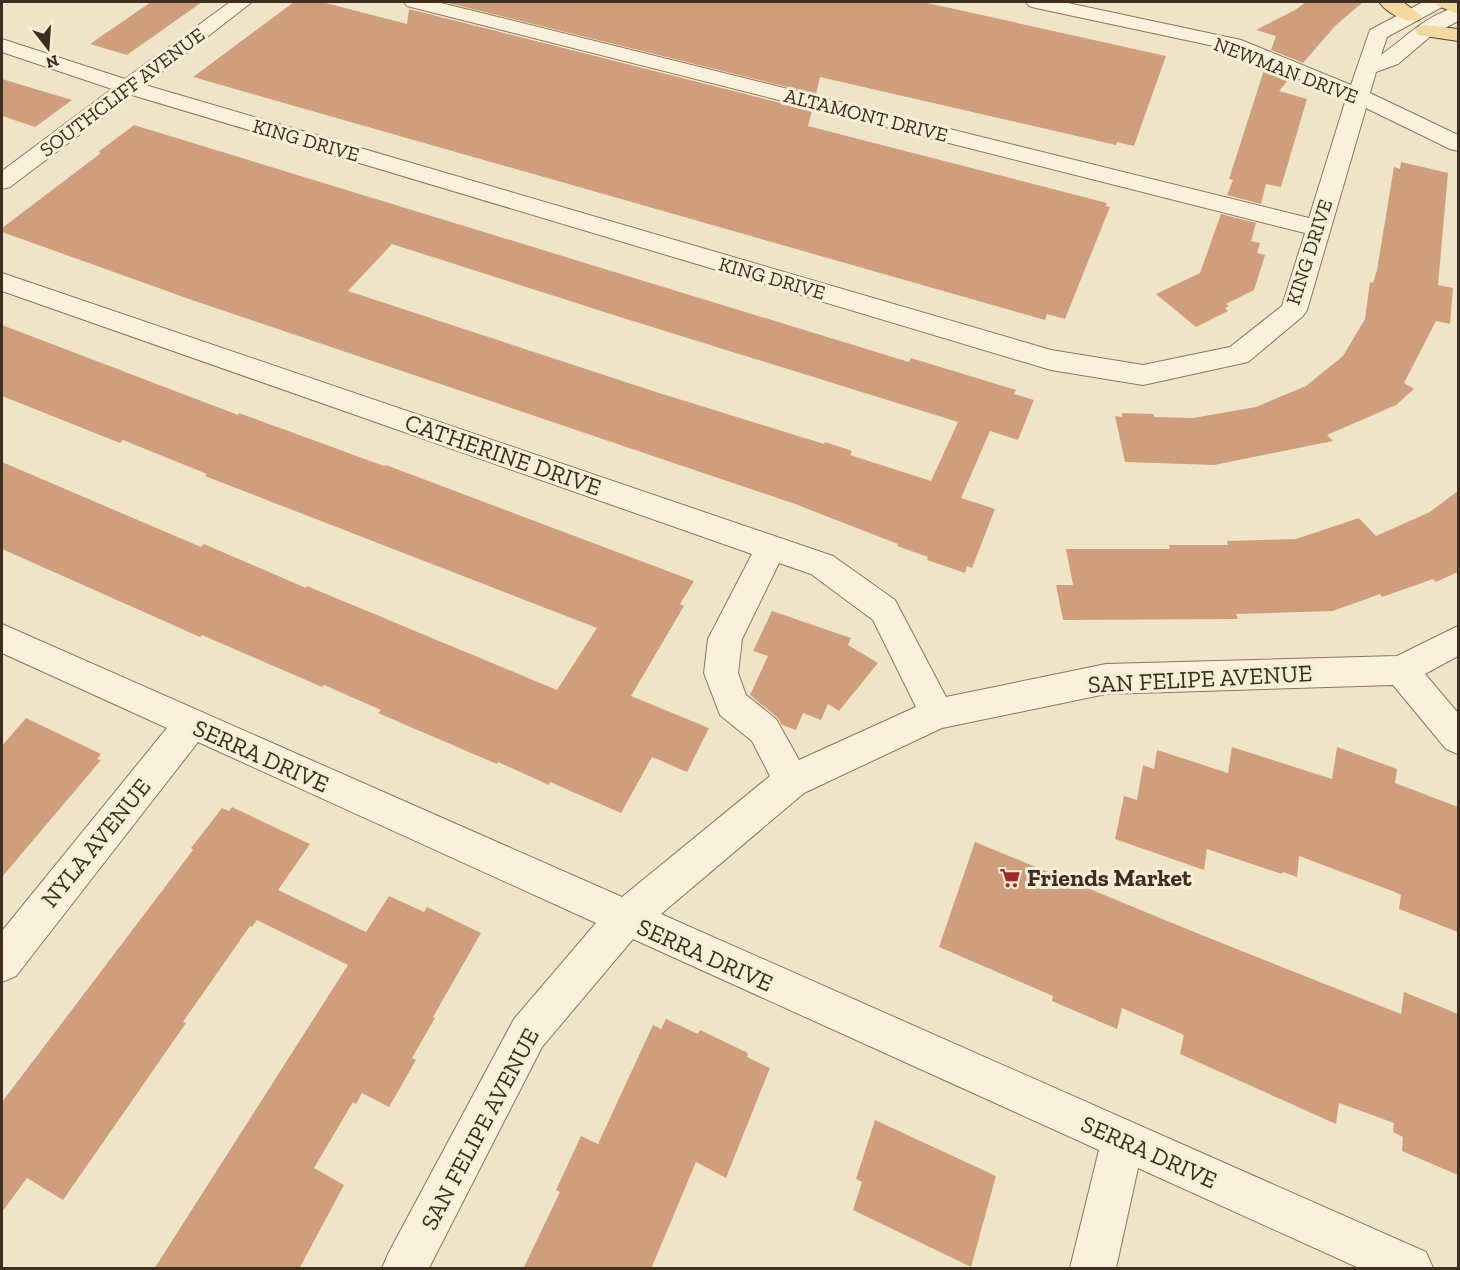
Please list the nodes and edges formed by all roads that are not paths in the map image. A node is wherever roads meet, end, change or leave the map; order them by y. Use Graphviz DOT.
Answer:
graph roads {
  1 [pos="242,2"];
  2 [pos="414,2"];
  3 [pos="1036,2"];
  4 [pos="1389,2"];
  5 [pos="1437,2"];
  6 [pos="1445,2"];
  7 [pos="1062,4"];
  8 [pos="1458,8"];
  9 [pos="1458,13"];
  10 [pos="1418,23"];
  11 [pos="1458,35"];
  12 [pos="2,45"];
  13 [pos="128,87"];
  14 [pos="1358,96"];
  15 [pos="1458,144"];
  16 [pos="2,182"];
  17 [pos="1318,228"];
  18 [pos="2,282"];
  19 [pos="771,548"];
  20 [pos="2,638"];
  21 [pos="1458,640"];
  22 [pos="1401,670"];
  23 [pos="937,714"];
  24 [pos="191,724"];
  25 [pos="1458,738"];
  26 [pos="791,781"];
  27 [pos="625,919"];
  28 [pos="2,962"];
  29 [pos="1123,1140"];
  30 [pos="405,1269"];
  31 [pos="1093,1269"];
  32 [pos="1410,1269"];
  1 -- 13 [label="street, SOUTHCLIFF AVENUE"];
  2 -- 17 [label="street, ALTAMONT DRIVE"];
  3 -- 7 [label="street, NEWMAN DRIVE"];
  4 -- 10 [label="main road"];
  5 -- 10 [label="street, KING DRIVE"];
  6 -- 8 [label="main road"];
  7 -- 14 [label="street, NEWMAN DRIVE"];
  9 -- 10 [label="street, KING DRIVE"];
  10 -- 11 [label="main road"];
  10 -- 14 [label="street, KING DRIVE"];
  12 -- 13 [label="street, KING DRIVE"];
  13 -- 16 [label="street, SOUTHCLIFF AVENUE"];
  13 -- 17 [label="street, KING DRIVE"];
  14 -- 15 [label="street, NEWMAN DRIVE"];
  14 -- 17 [label="street, KING DRIVE"];
  18 -- 19 [label="street, CATHERINE DRIVE"];
  19 -- 23 [label="street, CATHERINE DRIVE"];
  19 -- 26 [label="street"];
  20 -- 24 [label="street, SERRA DRIVE"];
  21 -- 22 [label="street, SAN FELIPE AVENUE"];
  22 -- 23 [label="street, SAN FELIPE AVENUE"];
  22 -- 25 [label="street"];
  23 -- 26 [label="street, SAN FELIPE AVENUE"];
  24 -- 27 [label="street, SERRA DRIVE"];
  24 -- 28 [label="street, NYLA AVENUE"];
  26 -- 27 [label="street, SAN FELIPE AVENUE"];
  27 -- 29 [label="street, SERRA DRIVE"];
  27 -- 30 [label="street, SAN FELIPE AVENUE"];
  29 -- 31 [label="street"];
  29 -- 32 [label="street, SERRA DRIVE"];
}
